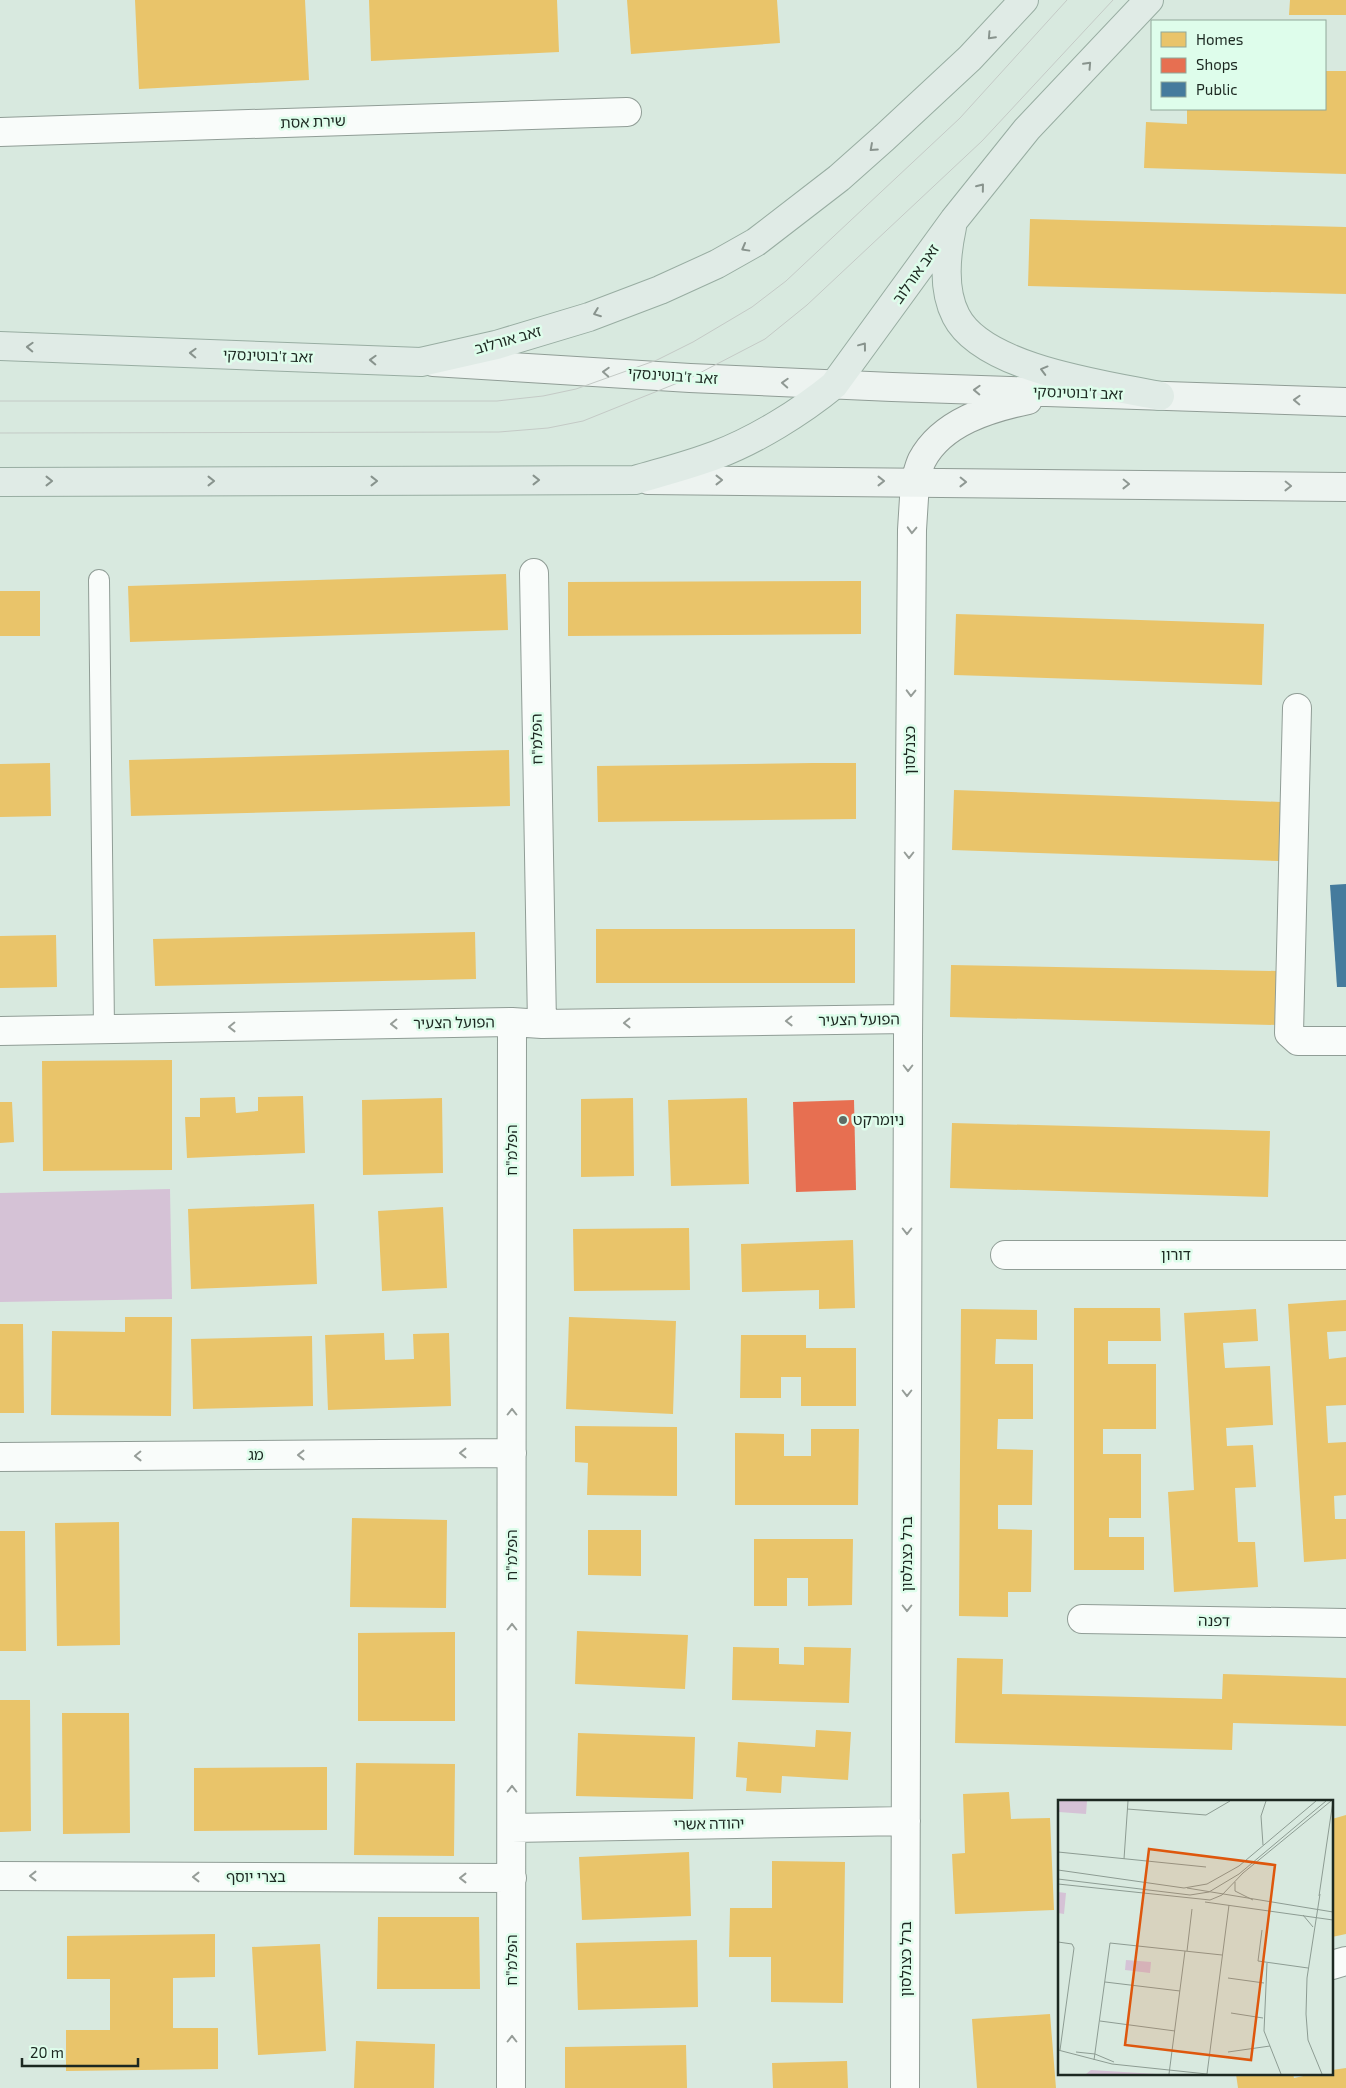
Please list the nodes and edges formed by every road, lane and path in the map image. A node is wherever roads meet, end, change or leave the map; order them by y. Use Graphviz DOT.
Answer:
graph roads {
  1 [pos="1024,0"];
  2 [pos="1149,0"];
  3 [pos="627,112"];
  4 [pos="0,132"];
  5 [pos="954,220"];
  6 [pos="0,346"];
  7 [pos="421,362"];
  8 [pos="834,385"];
  9 [pos="1100,394"];
  10 [pos="1160,396"];
  11 [pos="1346,402"];
  12 [pos="635,480"];
  13 [pos="0,482"];
  14 [pos="915,482"];
  15 [pos="1346,487"];
  16 [pos="534,573"];
  17 [pos="99,580"];
  18 [pos="1297,708"];
  19 [pos="908,1019"];
  20 [pos="512,1022"];
  21 [pos="542,1024"];
  22 [pos="104,1029"];
  23 [pos="0,1031"];
  24 [pos="1346,1041"];
  25 [pos="1005,1255"];
  26 [pos="1346,1255"];
  27 [pos="512,1453"];
  28 [pos="0,1457"];
  29 [pos="1082,1619"];
  30 [pos="1346,1623"];
  31 [pos="906,1821"];
  32 [pos="512,1828"];
  33 [pos="0,1876"];
  34 [pos="512,1878"];
  35 [pos="511,2088"];
  36 [pos="905,2088"];
  1 -- 7 [label="main road, זאב אורלוב, one-way"];
  5 -- 2 [label="main road, זאב אורלוב, one-way"];
  3 -- 4 [label="street, שירת אסת"];
  8 -- 5 [label="main road, זאב אורלוב, one-way"];
  10 -- 5 [label="main road, one-way"];
  7 -- 6 [label="main road, זאב ז'בוטינסקי, one-way"];
  8 -- 7 [label="street, זאב ז'בוטינסקי, one-way"];
  9 -- 8 [label="street, זאב ז'בוטינסקי, one-way"];
  8 -- 12 [label="main road, זאב אורלוב"];
  9 -- 10 [label="street, זאב ז'בוטינסקי"];
  9 -- 14 [label="street"];
  11 -- 10 [label="street, זאב ז'בוטינסקי, one-way"];
  13 -- 12 [label="main road, one-way"];
  12 -- 14 [label="street, one-way"];
  14 -- 15 [label="street, one-way"];
  14 -- 19 [label="street, כצנלסון, one-way"];
  16 -- 21 [label="street, הפלמ\"ח"];
  17 -- 22 [label="lane"];
  18 -- 24 [label="street"];
  19 -- 21 [label="street, הפועל הצעיר, one-way"];
  19 -- 31 [label="street, ברל כצנלסון, one-way"];
  20 -- 21 [label="street, הפועל הצעיר"];
  20 -- 22 [label="street, הפועל הצעיר, one-way"];
  27 -- 20 [label="street, הפלמ\"ח, one-way"];
  22 -- 23 [label="street, הפועל הצעיר"];
  25 -- 26 [label="street, דורון"];
  27 -- 28 [label="street, מג, one-way"];
  32 -- 27 [label="street, הפלמ\"ח, one-way"];
  29 -- 30 [label="street, דפנה"];
  31 -- 32 [label="street, יהודה אשרי"];
  31 -- 36 [label="street, ברל כצנלסון"];
  32 -- 34 [label="street, הפלמ\"ח"];
  34 -- 33 [label="street, בצרי יוסף, one-way"];
  35 -- 34 [label="street, הפלמ\"ח, one-way"];
}
